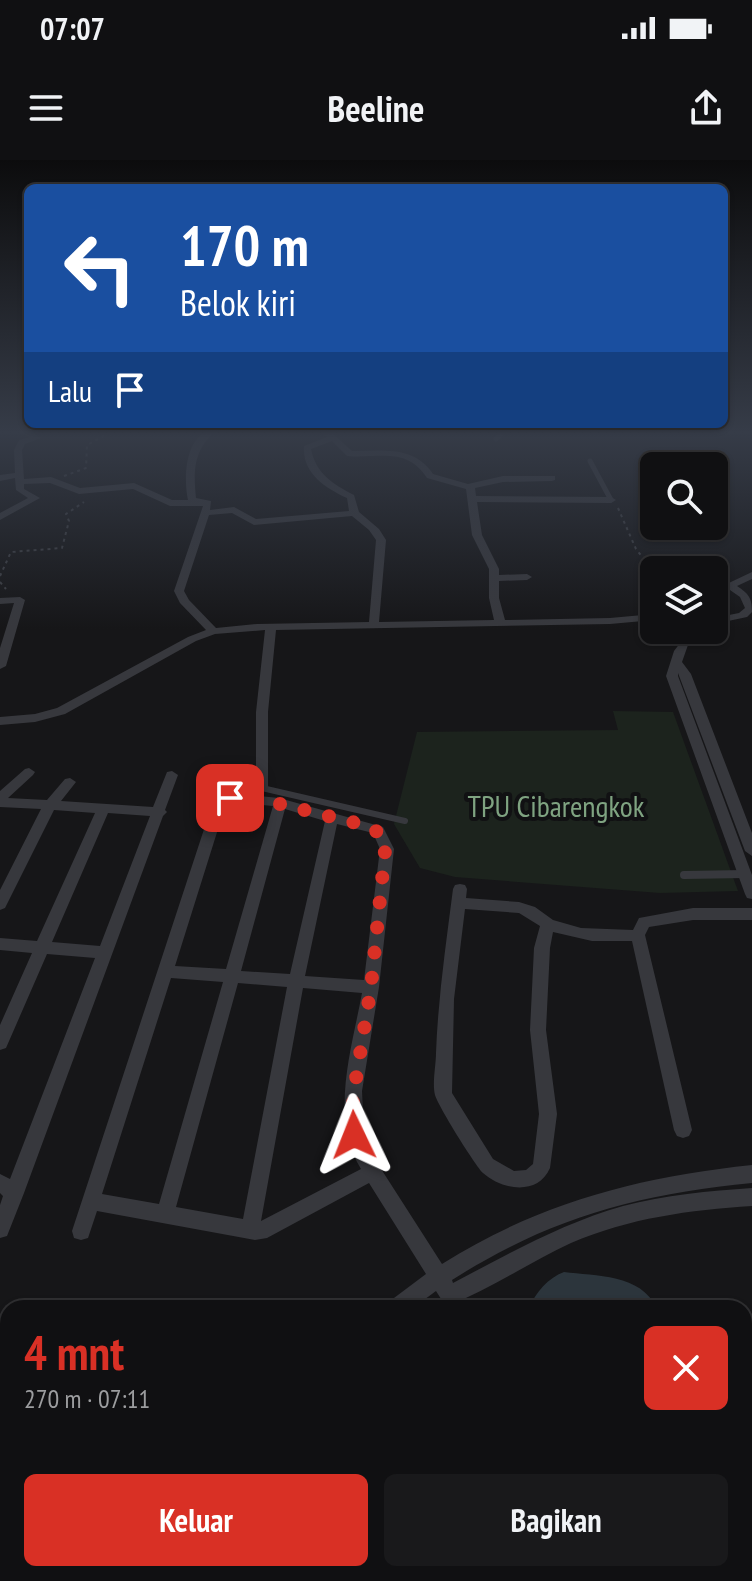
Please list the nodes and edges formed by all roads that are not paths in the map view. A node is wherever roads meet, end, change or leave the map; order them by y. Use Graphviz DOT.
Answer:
graph roads {
  1 [pos="32,496"];
  2 [pos="156,496"];
  3 [pos="192,496"];
  4 [pos="350,496"];
  5 [pos="609,496"];
  6 [pos="471,499"];
  7 [pos="611,500"];
  8 [pos="197,501"];
  9 [pos="205,513"];
  10 [pos="354,513"];
  11 [pos="0,517"];
  12 [pos="527,577"];
  13 [pos="495,578"];
  14 [pos="747,578"];
  15 [pos="730,586"];
  16 [pos="752,592"];
  17 [pos="0,601"];
  18 [pos="640,618"];
  19 [pos="728,618"];
  20 [pos="374,623"];
  21 [pos="500,623"];
  22 [pos="271,627"];
  23 [pos="213,631"];
  24 [pos="683,644"];
  25 [pos="0,666"];
  26 [pos="0,721"];
  27 [pos="29,772"];
  28 [pos="172,775"];
  29 [pos="70,782"];
  30 [pos="262,788"];
  31 [pos="0,800"];
  32 [pos="280,804"];
  33 [pos="49,806"];
  34 [pos="103,809"];
  35 [pos="160,812"];
  36 [pos="332,818"];
  37 [pos="405,821"];
  38 [pos="747,853"];
  39 [pos="745,874"];
  40 [pos="684,875"];
  41 [pos="752,894"];
  42 [pos="0,904"];
  43 [pos="752,914"];
  44 [pos="548,924"];
  45 [pos="638,935"];
  46 [pos="0,944"];
  47 [pos="43,947"];
  48 [pos="106,953"];
  49 [pos="165,971"];
  50 [pos="230,975"];
  51 [pos="296,982"];
  52 [pos="371,987"];
  53 [pos="0,1043"];
  54 [pos="683,1130"];
  55 [pos="372,1172"];
  56 [pos="752,1174"];
  57 [pos="708,1177"];
  58 [pos="8,1188"];
  59 [pos="752,1197"];
  60 [pos="718,1199"];
  61 [pos="93,1201"];
  62 [pos="165,1215"];
  63 [pos="0,1229"];
  64 [pos="250,1230"];
  65 [pos="81,1231"];
  66 [pos="438,1275"];
  67 [pos="407,1300"];
  1 -- 11 [label="street"];
  2 -- 8 [label="street"];
  3 -- 8 [label="street"];
  4 -- 10 [label="street"];
  5 -- 7 [label="lane"];
  6 -- 7 [label="street"];
  6 -- 13 [label="street"];
  8 -- 9 [label="street"];
  9 -- 10 [label="street"];
  9 -- 23 [label="street"];
  10 -- 20 [label="street"];
  12 -- 13 [label="street"];
  13 -- 21 [label="street"];
  14 -- 15 [label="street"];
  14 -- 16 [label="street"];
  15 -- 19 [label="street"];
  17 -- 25 [label="street"];
  18 -- 21 [label="street"];
  20 -- 21 [label="street"];
  20 -- 22 [label="street"];
  22 -- 23 [label="street"];
  22 -- 30 [label="street"];
  23 -- 26 [label="street"];
  24 -- 38 [label="street"];
  27 -- 31 [label="street"];
  28 -- 35 [label="street"];
  29 -- 33 [label="street"];
  30 -- 37 [label="lane"];
  31 -- 33 [label="street"];
  32 -- 36 [label="street"];
  32 -- 49 [label="street"];
  32 -- 50 [label="street"];
  33 -- 34 [label="street"];
  33 -- 42 [label="street"];
  34 -- 35 [label="street"];
  34 -- 47 [label="street"];
  35 -- 48 [label="street"];
  36 -- 51 [label="street"];
  36 -- 52 [label="street"];
  38 -- 39 [label="street"];
  39 -- 40 [label="lane"];
  39 -- 41 [label="street"];
  43 -- 45 [label="street"];
  44 -- 44 [label="street"];
  44 -- 45 [label="street"];
  45 -- 54 [label="street"];
  46 -- 47 [label="street"];
  47 -- 48 [label="street"];
  47 -- 53 [label="street"];
  48 -- 58 [label="street"];
  49 -- 50 [label="street"];
  49 -- 61 [label="street"];
  50 -- 51 [label="street"];
  50 -- 62 [label="street"];
  51 -- 52 [label="street"];
  51 -- 64 [label="street"];
  52 -- 55 [label="street"];
  55 -- 64 [label="street"];
  55 -- 66 [label="street"];
  56 -- 57 [label="street"];
  57 -- 60 [label="street"];
  57 -- 66 [label="street"];
  58 -- 63 [label="street"];
  59 -- 60 [label="street"];
  60 -- 66 [label="street"];
  61 -- 62 [label="street"];
  61 -- 65 [label="street"];
  62 -- 64 [label="street"];
  66 -- 67 [label="street"];
}
